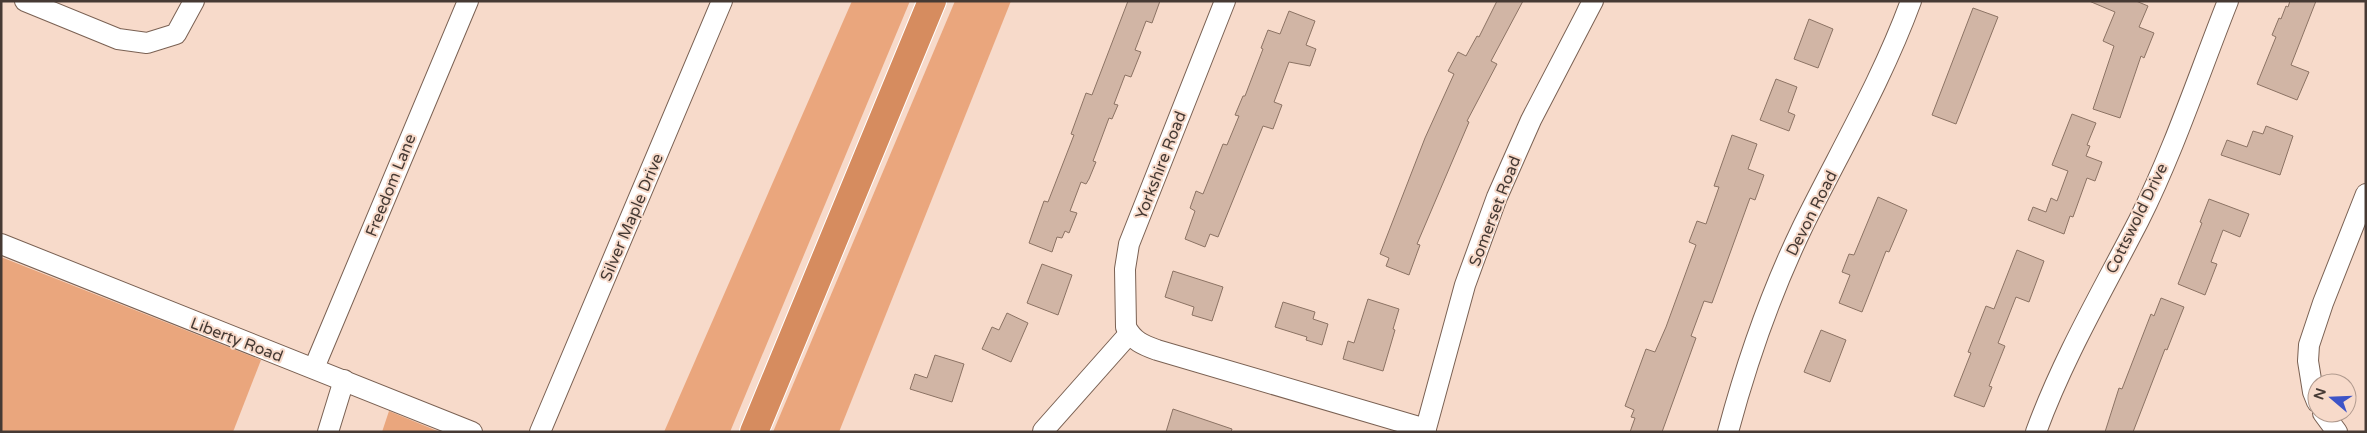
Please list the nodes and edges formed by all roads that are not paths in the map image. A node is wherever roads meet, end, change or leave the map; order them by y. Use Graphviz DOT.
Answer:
graph roads {
  1 [pos="25,1"];
  2 [pos="194,1"];
  3 [pos="468,1"];
  4 [pos="722,1"];
  5 [pos="932,1"];
  6 [pos="1225,1"];
  7 [pos="1593,1"];
  8 [pos="1911,1"];
  9 [pos="2228,1"];
  10 [pos="2366,194"];
  11 [pos="1,244"];
  12 [pos="1130,334"];
  13 [pos="314,368"];
  14 [pos="2310,373"];
  15 [pos="344,380"];
  16 [pos="1043,431"];
  17 [pos="1425,431"];
  18 [pos="328,432"];
  19 [pos="472,432"];
  20 [pos="540,432"];
  21 [pos="754,432"];
  22 [pos="1728,432"];
  23 [pos="2036,432"];
  1 -- 2 [label="street"];
  3 -- 13 [label="street, Freedom Lane"];
  4 -- 20 [label="street, Silver Maple Drive"];
  5 -- 21 [label="highway"];
  6 -- 12 [label="street, Yorkshire Road"];
  7 -- 17 [label="street, Somerset Road"];
  8 -- 22 [label="street, Devon Road"];
  9 -- 23 [label="street, Cottswold Drive"];
  10 -- 14 [label="street"];
  11 -- 13 [label="street, Liberty Road"];
  12 -- 16 [label="street"];
  12 -- 17 [label="street"];
  13 -- 15 [label="street, Liberty Road"];
  15 -- 18 [label="street"];
  15 -- 19 [label="street, Liberty Road"];
}
